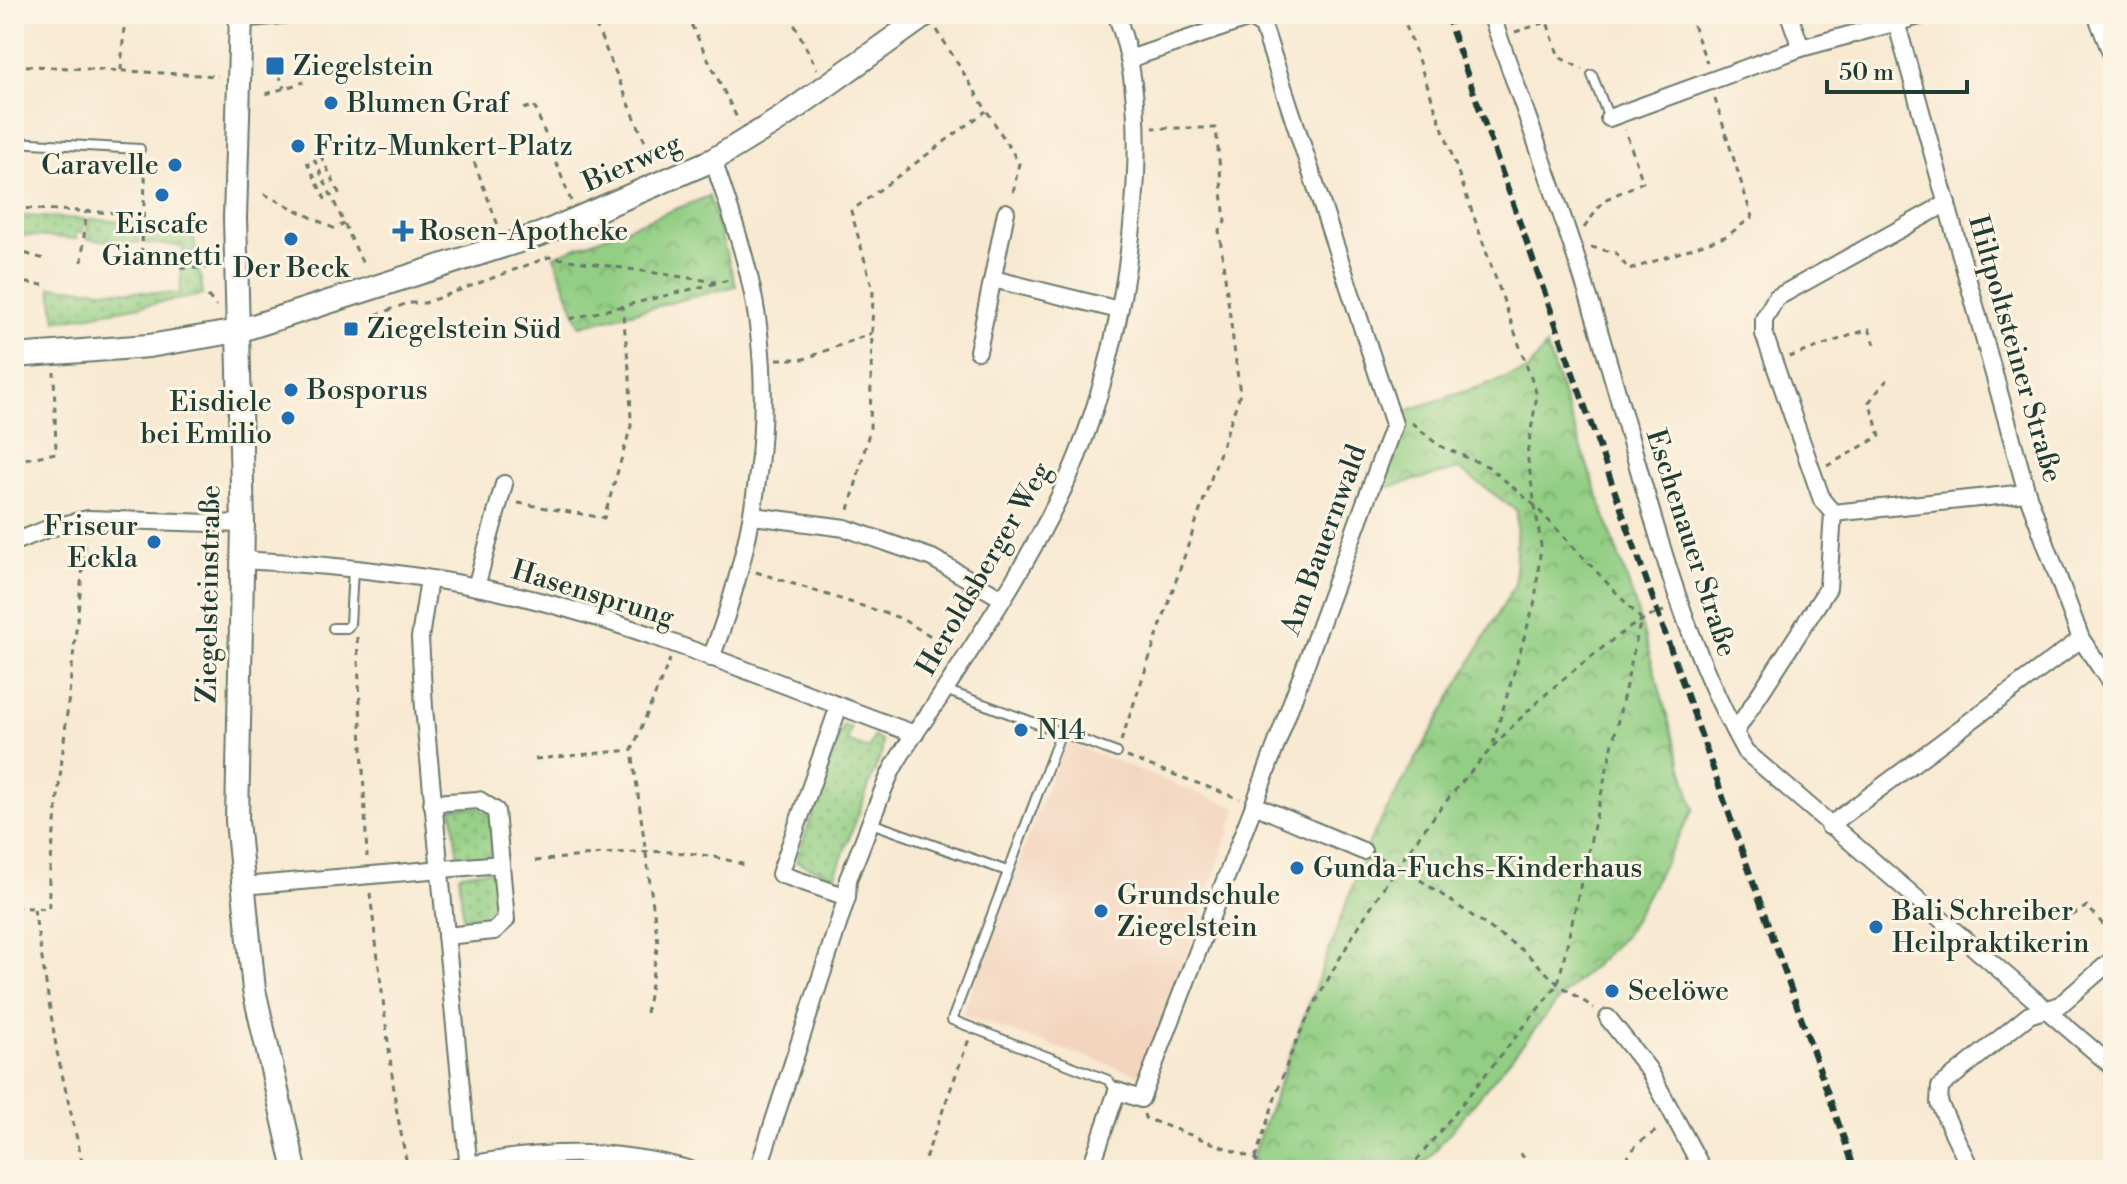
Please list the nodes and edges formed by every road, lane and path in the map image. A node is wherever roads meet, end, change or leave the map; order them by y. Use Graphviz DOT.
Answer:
graph roads {
  1 [pos="86,14"];
  2 [pos="290,14"];
  3 [pos="591,14"];
  4 [pos="686,14"];
  5 [pos="789,14"];
  6 [pos="1116,14"];
  7 [pos="1402,14"];
  8 [pos="1491,14"];
  9 [pos="1545,14"];
  10 [pos="1689,14"];
  11 [pos="1789,14"];
  12 [pos="1927,14"];
  13 [pos="2096,14"];
  14 [pos="125,15"];
  15 [pos="241,16"];
  16 [pos="1895,17"];
  17 [pos="931,20"];
  18 [pos="1547,22"];
  19 [pos="1499,37"];
  20 [pos="1801,48"];
  21 [pos="2113,58"];
  22 [pos="1129,59"];
  23 [pos="14,65"];
  24 [pos="121,71"];
  25 [pos="279,74"];
  26 [pos="1592,75"];
  27 [pos="238,77"];
  28 [pos="1711,80"];
  29 [pos="304,82"];
  30 [pos="826,87"];
  31 [pos="284,88"];
  32 [pos="266,94"];
  33 [pos="524,109"];
  34 [pos="986,111"];
  35 [pos="1614,116"];
  36 [pos="1137,128"];
  37 [pos="748,139"];
  38 [pos="14,142"];
  39 [pos="140,149"];
  40 [pos="470,151"];
  41 [pos="321,156"];
  42 [pos="314,159"];
  43 [pos="713,160"];
  44 [pos="307,162"];
  45 [pos="664,184"];
  46 [pos="264,194"];
  47 [pos="341,197"];
  48 [pos="327,203"];
  49 [pos="1947,203"];
  50 [pos="14,208"];
  51 [pos="86,211"];
  52 [pos="1006,212"];
  53 [pos="143,214"];
  54 [pos="578,219"];
  55 [pos="345,223"];
  56 [pos="1572,244"];
  57 [pos="506,247"];
  58 [pos="14,250"];
  59 [pos="44,259"];
  60 [pos="82,262"];
  61 [pos="141,266"];
  62 [pos="364,266"];
  63 [pos="181,268"];
  64 [pos="206,268"];
  65 [pos="749,276"];
  66 [pos="993,279"];
  67 [pos="14,281"];
  68 [pos="716,282"];
  69 [pos="43,285"];
  70 [pos="622,305"];
  71 [pos="1119,310"];
  72 [pos="376,315"];
  73 [pos="570,319"];
  74 [pos="238,331"];
  75 [pos="872,333"];
  76 [pos="1875,344"];
  77 [pos="978,351"];
  78 [pos="53,354"];
  79 [pos="14,356"];
  80 [pos="759,359"];
  81 [pos="1774,362"];
  82 [pos="1887,380"];
  83 [pos="1394,424"];
  84 [pos="14,461"];
  85 [pos="1812,472"];
  86 [pos="501,492"];
  87 [pos="2027,493"];
  88 [pos="1534,505"];
  89 [pos="1833,513"];
  90 [pos="753,516"];
  91 [pos="88,519"];
  92 [pos="243,524"];
  93 [pos="845,528"];
  94 [pos="14,542"];
  95 [pos="242,560"];
  96 [pos="741,567"];
  97 [pos="353,569"];
  98 [pos="429,579"];
  99 [pos="476,587"];
  100 [pos="1000,597"];
  101 [pos="1678,606"];
  102 [pos="1641,619"];
  103 [pos="333,628"];
  104 [pos="2081,639"];
  105 [pos="676,646"];
  106 [pos="965,656"];
  107 [pos="711,658"];
  108 [pos="2113,686"];
  109 [pos="945,690"];
  110 [pos="839,706"];
  111 [pos="1061,732"];
  112 [pos="1735,732"];
  113 [pos="915,734"];
  114 [pos="1493,743"];
  115 [pos="632,750"];
  116 [pos="1117,753"];
  117 [pos="535,759"];
  118 [pos="432,803"];
  119 [pos="1254,805"];
  120 [pos="871,823"];
  121 [pos="1829,826"];
  122 [pos="645,850"];
  123 [pos="1363,851"];
  124 [pos="535,861"];
  125 [pos="501,864"];
  126 [pos="745,865"];
  127 [pos="1400,866"];
  128 [pos="438,869"];
  129 [pos="1007,871"];
  130 [pos="241,886"];
  131 [pos="847,897"];
  132 [pos="14,907"];
  133 [pos="34,909"];
  134 [pos="2062,922"];
  135 [pos="446,936"];
  136 [pos="2113,936"];
  137 [pos="2113,959"];
  138 [pos="1558,984"];
  139 [pos="2045,1010"];
  140 [pos="646,1013"];
  141 [pos="1608,1018"];
  142 [pos="973,1028"];
  143 [pos="2113,1067"];
  144 [pos="1117,1091"];
  145 [pos="1141,1099"];
  146 [pos="1675,1118"];
  147 [pos="1520,1153"];
  148 [pos="1255,1159"];
  149 [pos="468,1168"];
  150 [pos="1412,1169"];
  151 [pos="84,1170"];
  152 [pos="295,1170"];
  153 [pos="447,1170"];
  154 [pos="691,1170"];
  155 [pos="758,1170"];
  156 [pos="921,1170"];
  157 [pos="1090,1170"];
  158 [pos="1251,1170"];
  159 [pos="1263,1170"];
  160 [pos="1535,1170"];
  161 [pos="1619,1170"];
  162 [pos="1703,1170"];
  163 [pos="1971,1170"];
  1 -- 14 [label="path"];
  2 -- 15 [label="street"];
  3 -- 45 [label="path"];
  4 -- 37 [label="path"];
  5 -- 30 [label="path"];
  6 -- 22 [label="street, Heroldsberger Weg"];
  7 -- 88 [label="path"];
  8 -- 19 [label="street, Eschenauer Straße"];
  9 -- 18 [label="path"];
  10 -- 28 [label="path"];
  11 -- 20 [label="street"];
  12 -- 16 [label="street"];
  13 -- 21 [label="street"];
  14 -- 24 [label="path"];
  15 -- 27 [label="main road, Ziegelsteinstraße"];
  16 -- 20 [label="street"];
  16 -- 49 [label="street, Hiltpoltsteiner Straße"];
  17 -- 30 [label="main road, Bierweg"];
  17 -- 34 [label="path"];
  18 -- 19 [label="path"];
  18 -- 26 [label="path"];
  19 -- 56 [label="street, Eschenauer Straße"];
  20 -- 28 [label="street"];
  22 -- 36 [label="street, Heroldsberger Weg"];
  22 -- 83 [label="street, Am Bauernwald"];
  23 -- 24 [label="path"];
  24 -- 27 [label="path"];
  25 -- 31 [label="path"];
  26 -- 35 [label="lane"];
  27 -- 74 [label="main road, Ziegelsteinstraße"];
  28 -- 35 [label="street"];
  28 -- 56 [label="path"];
  29 -- 31 [label="path"];
  30 -- 37 [label="main road, Bierweg"];
  31 -- 32 [label="path"];
  33 -- 54 [label="path"];
  34 -- 52 [label="path"];
  34 -- 75 [label="path"];
  35 -- 56 [label="path"];
  36 -- 71 [label="street, Heroldsberger Weg"];
  36 -- 116 [label="path"];
  37 -- 43 [label="main road, Bierweg"];
  38 -- 39 [label="lane"];
  39 -- 53 [label="path"];
  40 -- 57 [label="path"];
  41 -- 47 [label="path"];
  42 -- 55 [label="path"];
  43 -- 45 [label="main road, Bierweg"];
  43 -- 65 [label="street"];
  44 -- 48 [label="path"];
  45 -- 54 [label="main road, Bierweg"];
  46 -- 55 [label="path"];
  49 -- 81 [label="street"];
  49 -- 87 [label="street, Hiltpoltsteiner Straße"];
  50 -- 51 [label="path"];
  51 -- 53 [label="path"];
  51 -- 60 [label="path"];
  52 -- 66 [label="street"];
  53 -- 61 [label="path"];
  54 -- 57 [label="main road, Bierweg"];
  55 -- 62 [label="path"];
  56 -- 101 [label="street, Eschenauer Straße"];
  57 -- 74 [label="main road, Bierweg"];
  58 -- 59 [label="path"];
  63 -- 64 [label="path"];
  65 -- 68 [label="path"];
  65 -- 80 [label="street"];
  66 -- 71 [label="street"];
  66 -- 77 [label="street"];
  67 -- 69 [label="path"];
  68 -- 70 [label="path"];
  68 -- 72 [label="path"];
  70 -- 73 [label="path"];
  70 -- 86 [label="path"];
  71 -- 100 [label="street, Heroldsberger Weg"];
  74 -- 78 [label="main road, Bierweg"];
  74 -- 92 [label="main road, Ziegelsteinstraße"];
  75 -- 80 [label="path"];
  75 -- 93 [label="path"];
  76 -- 81 [label="path"];
  78 -- 79 [label="main road, Bierweg"];
  78 -- 84 [label="path"];
  80 -- 90 [label="street"];
  81 -- 85 [label="street"];
  82 -- 85 [label="path"];
  83 -- 88 [label="path"];
  83 -- 119 [label="street, Am Bauernwald"];
  85 -- 89 [label="street"];
  86 -- 99 [label="street"];
  87 -- 89 [label="street"];
  87 -- 104 [label="street, Hiltpoltsteiner Straße"];
  88 -- 102 [label="path"];
  88 -- 114 [label="path"];
  89 -- 112 [label="street"];
  90 -- 93 [label="street"];
  90 -- 96 [label="street"];
  91 -- 92 [label="street"];
  91 -- 94 [label="street"];
  91 -- 133 [label="path"];
  92 -- 95 [label="main road, Ziegelsteinstraße"];
  93 -- 100 [label="street"];
  95 -- 97 [label="street, Hasensprung"];
  95 -- 130 [label="main road, Ziegelsteinstraße"];
  96 -- 106 [label="path"];
  96 -- 107 [label="street"];
  97 -- 98 [label="street, Hasensprung"];
  97 -- 103 [label="lane"];
  98 -- 99 [label="street, Hasensprung"];
  98 -- 118 [label="street"];
  99 -- 105 [label="street, Hasensprung"];
  100 -- 106 [label="street, Heroldsberger Weg"];
  101 -- 102 [label="path"];
  101 -- 112 [label="street, Eschenauer Straße"];
  102 -- 114 [label="path"];
  102 -- 138 [label="path"];
  104 -- 108 [label="street, Hiltpoltsteiner Straße"];
  104 -- 121 [label="street"];
  105 -- 107 [label="street, Hasensprung"];
  105 -- 115 [label="path"];
  106 -- 109 [label="street, Heroldsberger Weg"];
  107 -- 110 [label="street, Hasensprung"];
  109 -- 111 [label="lane"];
  109 -- 113 [label="street, Heroldsberger Weg"];
  110 -- 113 [label="street, Hasensprung"];
  110 -- 131 [label="street"];
  111 -- 116 [label="lane"];
  111 -- 129 [label="lane"];
  112 -- 121 [label="street, Eschenauer Straße"];
  113 -- 120 [label="street, Heroldsberger Weg"];
  114 -- 127 [label="path"];
  115 -- 117 [label="path"];
  115 -- 122 [label="path"];
  116 -- 119 [label="path"];
  118 -- 125 [label="street"];
  118 -- 128 [label="street"];
  119 -- 123 [label="street"];
  119 -- 145 [label="street, Am Bauernwald"];
  120 -- 129 [label="lane"];
  120 -- 131 [label="street, Heroldsberger Weg"];
  121 -- 139 [label="street, Eschenauer Straße"];
  122 -- 124 [label="path"];
  122 -- 126 [label="path"];
  122 -- 140 [label="path"];
  123 -- 127 [label="path"];
  125 -- 128 [label="street"];
  125 -- 135 [label="street"];
  127 -- 138 [label="path"];
  127 -- 148 [label="path"];
  128 -- 130 [label="street"];
  128 -- 135 [label="street"];
  129 -- 142 [label="lane"];
  130 -- 152 [label="main road, Ziegelsteinstraße"];
  131 -- 155 [label="street, Heroldsberger Weg"];
  132 -- 133 [label="path"];
  133 -- 151 [label="path"];
  134 -- 136 [label="path"];
  135 -- 149 [label="street"];
  137 -- 139 [label="street"];
  138 -- 141 [label="path"];
  138 -- 150 [label="path"];
  139 -- 143 [label="street, Eschenauer Straße"];
  139 -- 163 [label="street"];
  141 -- 146 [label="street"];
  142 -- 144 [label="lane"];
  142 -- 156 [label="path"];
  144 -- 145 [label="street"];
  144 -- 157 [label="street"];
  145 -- 148 [label="path"];
  146 -- 161 [label="path"];
  146 -- 162 [label="street"];
  147 -- 160 [label="path"];
  148 -- 158 [label="path"];
  148 -- 159 [label="path"];
  149 -- 153 [label="street"];
  149 -- 154 [label="street"];
}
